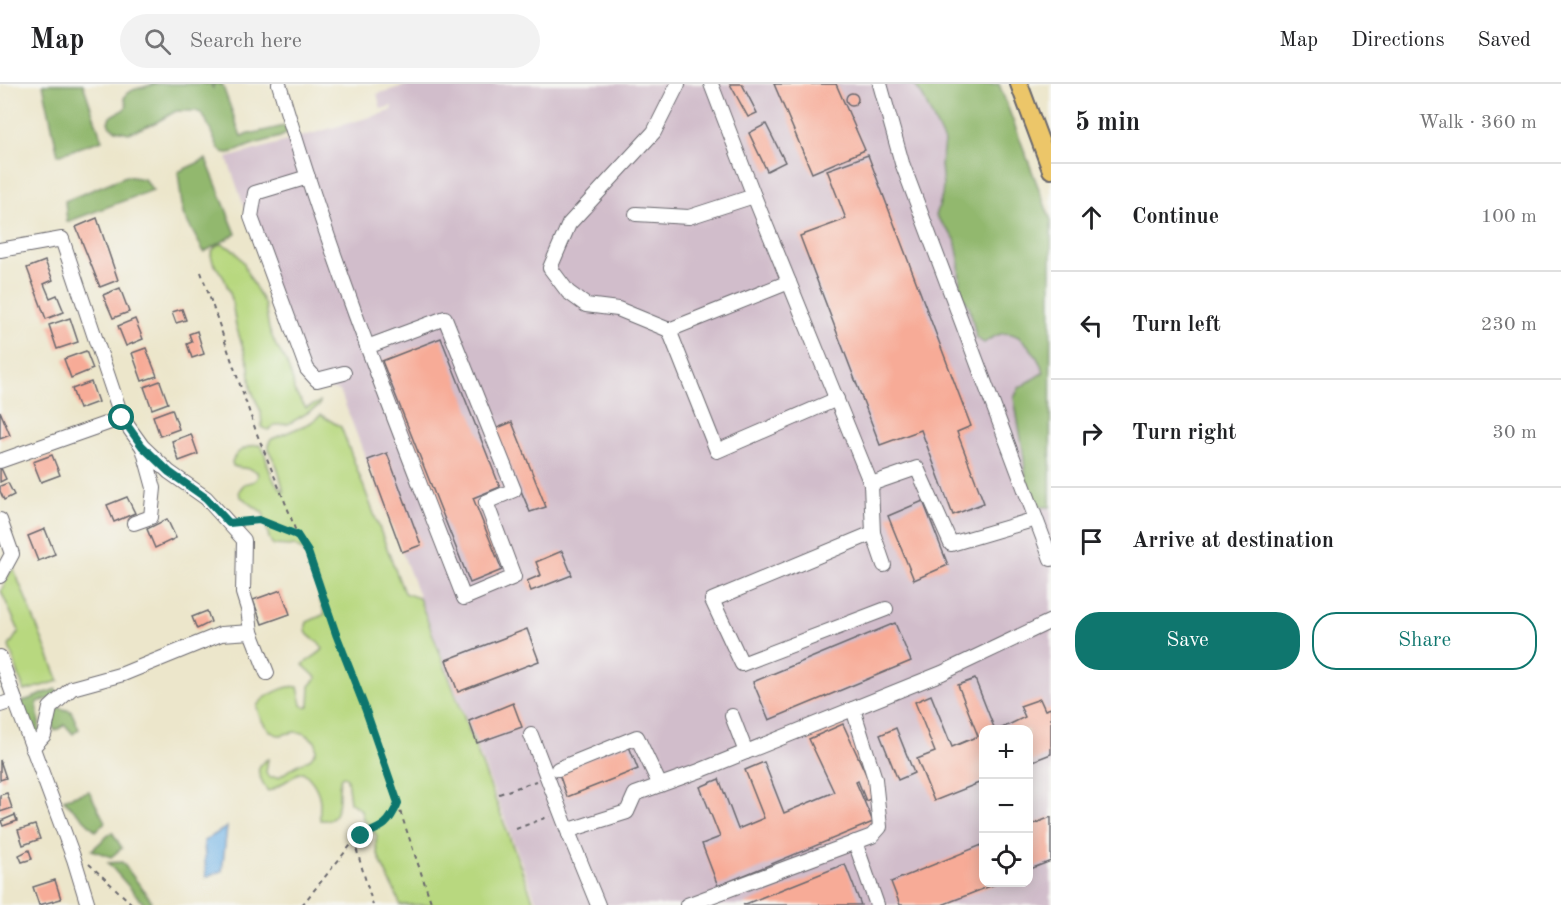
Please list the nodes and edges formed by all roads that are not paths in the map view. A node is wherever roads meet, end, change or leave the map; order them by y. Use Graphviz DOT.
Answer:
graph roads {
  1 [pos="279,84"];
  2 [pos="678,84"];
  3 [pos="711,84"];
  4 [pos="880,84"];
  5 [pos="1019,84"];
  6 [pos="1051,170"];
  7 [pos="308,177"];
  8 [pos="754,196"];
  9 [pos="636,214"];
  10 [pos="0,250"];
  11 [pos="789,282"];
  12 [pos="669,330"];
  13 [pos="367,347"];
  14 [pos="344,373"];
  15 [pos="837,399"];
  16 [pos="122,418"];
  17 [pos="142,446"];
  18 [pos="0,461"];
  19 [pos="872,484"];
  20 [pos="1036,519"];
  21 [pos="0,520"];
  22 [pos="134,523"];
  23 [pos="873,533"];
  24 [pos="1051,559"];
  25 [pos="885,565"];
  26 [pos="0,576"];
  27 [pos="886,609"];
  28 [pos="1051,621"];
  29 [pos="251,632"];
  30 [pos="0,657"];
  31 [pos="267,673"];
  32 [pos="15,700"];
  33 [pos="0,705"];
  34 [pos="853,709"];
  35 [pos="732,716"];
  36 [pos="531,735"];
  37 [pos="32,748"];
  38 [pos="746,752"];
  39 [pos="552,773"];
  40 [pos="660,785"];
  41 [pos="569,834"];
  42 [pos="855,842"];
  43 [pos="88,905"];
  44 [pos="598,905"];
  45 [pos="687,905"];
  46 [pos="877,905"];
  1 -- 7 [label="street"];
  2 -- 12 [label="street"];
  3 -- 8 [label="street"];
  4 -- 20 [label="street"];
  5 -- 6 [label="main road"];
  7 -- 13 [label="street"];
  7 -- 14 [label="street"];
  8 -- 9 [label="street"];
  8 -- 11 [label="street"];
  10 -- 16 [label="street"];
  11 -- 12 [label="street"];
  11 -- 15 [label="street"];
  12 -- 15 [label="street"];
  13 -- 13 [label="street"];
  15 -- 19 [label="street"];
  16 -- 17 [label="street"];
  16 -- 18 [label="street"];
  17 -- 22 [label="street"];
  17 -- 29 [label="street"];
  19 -- 20 [label="street"];
  19 -- 23 [label="street"];
  20 -- 24 [label="street"];
  21 -- 26 [label="street"];
  23 -- 25 [label="street"];
  23 -- 27 [label="street"];
  28 -- 34 [label="street"];
  29 -- 31 [label="street"];
  29 -- 37 [label="street"];
  30 -- 32 [label="street"];
  32 -- 33 [label="street"];
  32 -- 37 [label="street"];
  34 -- 38 [label="street"];
  34 -- 42 [label="street"];
  35 -- 38 [label="street"];
  36 -- 39 [label="street"];
  37 -- 43 [label="street"];
  38 -- 40 [label="street"];
  39 -- 40 [label="street"];
  39 -- 41 [label="street"];
  40 -- 41 [label="street"];
  41 -- 44 [label="street"];
  42 -- 45 [label="street"];
  42 -- 46 [label="street"];
}
